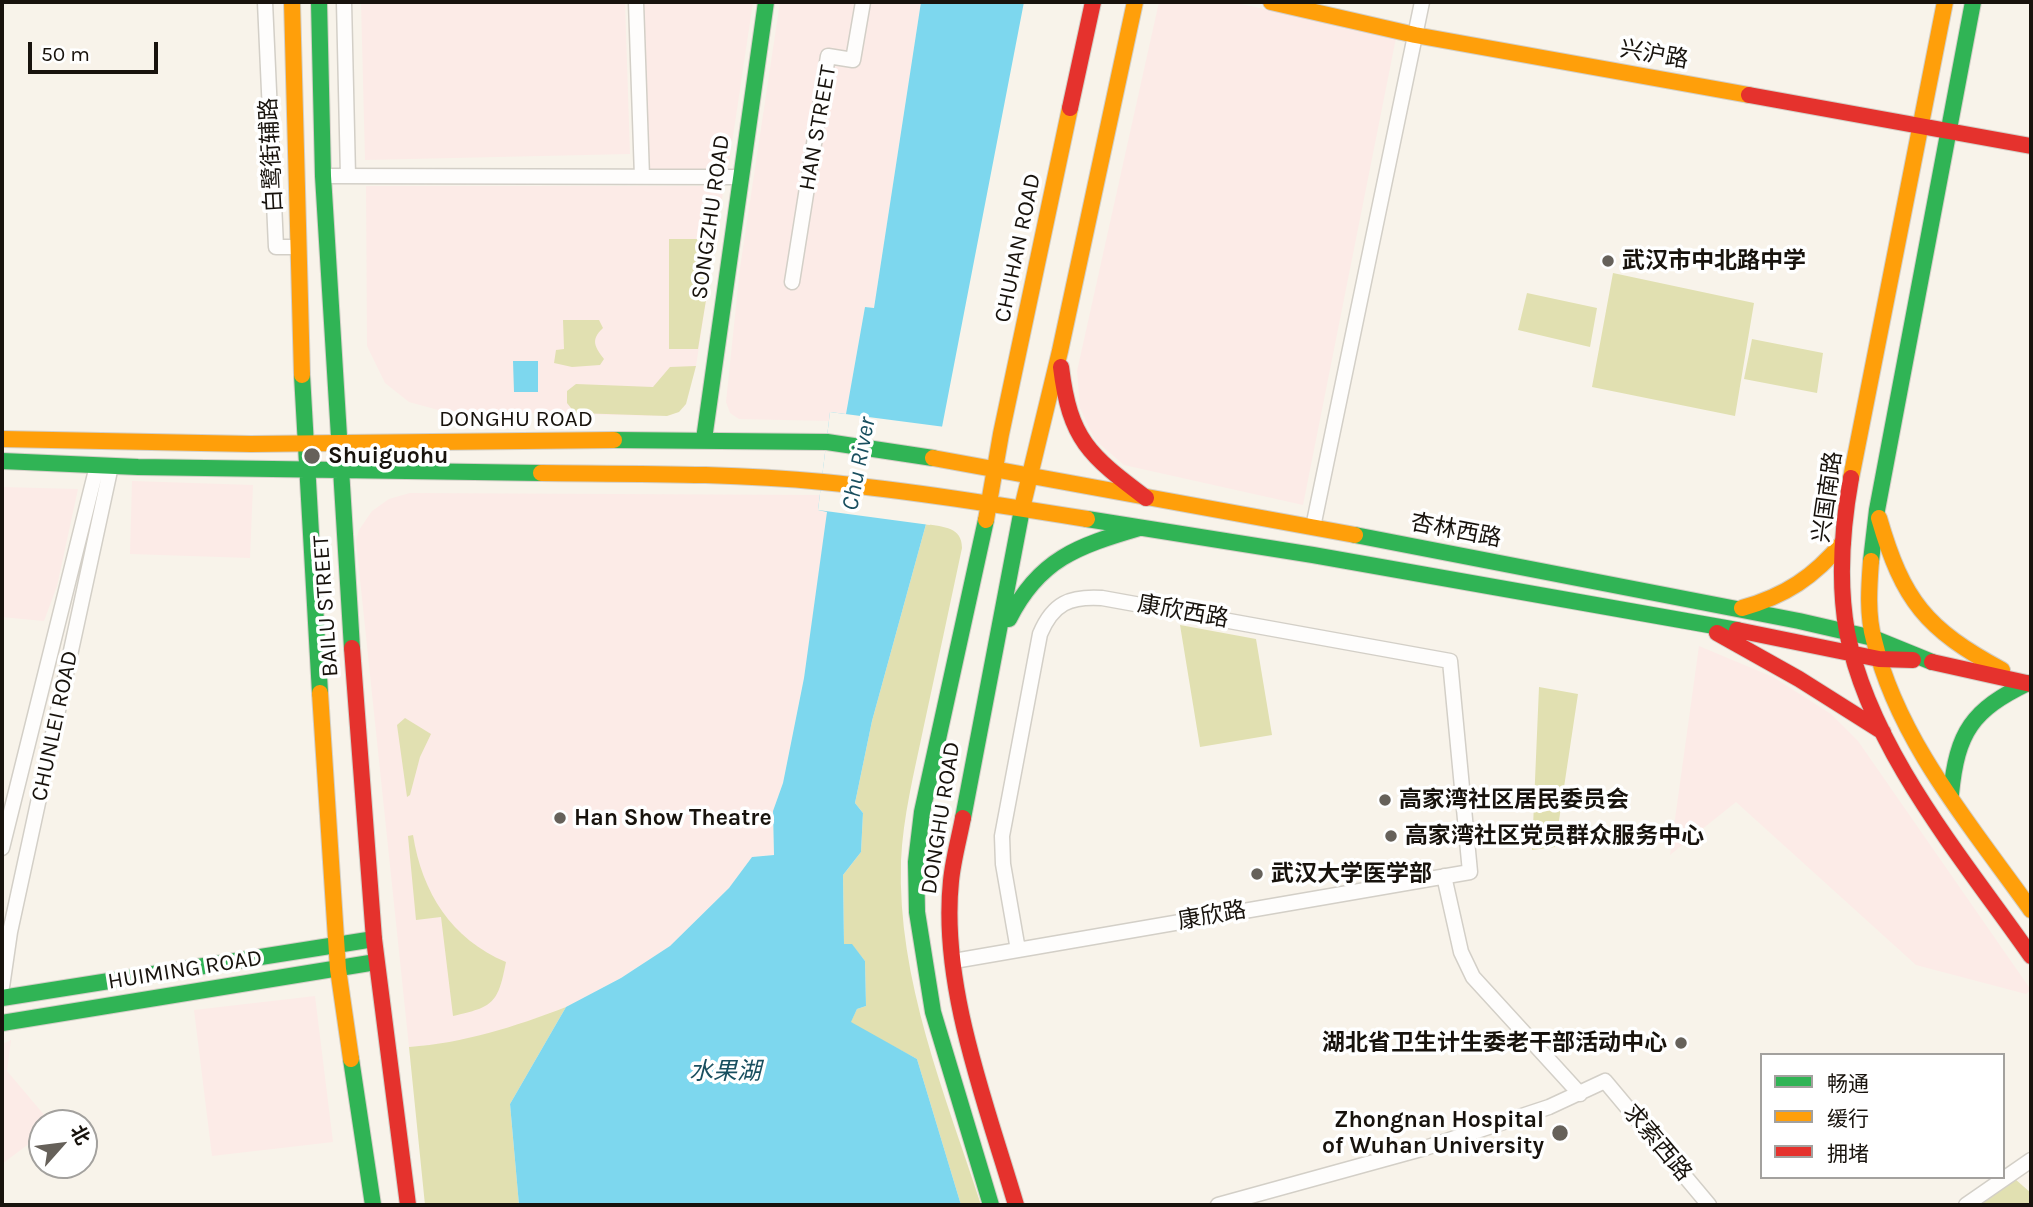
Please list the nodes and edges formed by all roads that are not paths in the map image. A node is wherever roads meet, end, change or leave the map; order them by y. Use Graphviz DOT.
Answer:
graph roads {
  1 [pos="265,2"];
  2 [pos="292,2"];
  3 [pos="318,2"];
  4 [pos="344,2"];
  5 [pos="636,2"];
  6 [pos="766,2"];
  7 [pos="863,2"];
  8 [pos="1093,2"];
  9 [pos="1135,2"];
  10 [pos="1271,2"];
  11 [pos="1422,2"];
  12 [pos="1945,2"];
  13 [pos="1973,2"];
  14 [pos="1416,35"];
  15 [pos="1924,127"];
  16 [pos="1950,132"];
  17 [pos="2031,146"];
  18 [pos="323,176"];
  19 [pos="348,176"];
  20 [pos="642,177"];
  21 [pos="739,177"];
  22 [pos="296,247"];
  23 [pos="792,282"];
  24 [pos="1060,351"];
  25 [pos="2,439"];
  26 [pos="704,439"];
  27 [pos="303,443"];
  28 [pos="337,443"];
  29 [pos="2,461"];
  30 [pos="104,466"];
  31 [pos="996,467"];
  32 [pos="339,468"];
  33 [pos="304,469"];
  34 [pos="1029,473"];
  35 [pos="1146,498"];
  36 [pos="990,504"];
  37 [pos="1022,509"];
  38 [pos="1877,510"];
  39 [pos="1313,527"];
  40 [pos="1139,528"];
  41 [pos="1843,542"];
  42 [pos="1734,610"];
  43 [pos="1697,623"];
  44 [pos="1847,632"];
  45 [pos="1873,638"];
  46 [pos="1853,654"];
  47 [pos="1878,659"];
  48 [pos="1928,661"];
  49 [pos="992,667"];
  50 [pos="2029,683"];
  51 [pos="1885,734"];
  52 [pos="1951,794"];
  53 [pos="2,848"];
  54 [pos="1470,872"];
  55 [pos="1444,876"];
  56 [pos="2031,910"];
  57 [pos="374,939"];
  58 [pos="337,945"];
  59 [pos="1018,950"];
  60 [pos="2031,956"];
  61 [pos="954,961"];
  62 [pos="376,962"];
  63 [pos="338,968"];
  64 [pos="2,987"];
  65 [pos="2,998"];
  66 [pos="2,1023"];
  67 [pos="1580,1094"];
  68 [pos="2031,1160"];
  69 [pos="2005,1178"];
  70 [pos="2003,1179"];
  71 [pos="373,1205"];
  72 [pos="408,1205"];
  73 [pos="991,1205"];
  74 [pos="1016,1205"];
  75 [pos="1218,1205"];
  76 [pos="1709,1205"];
  77 [pos="1965,1205"];
  1 -- 22 [label="street, 白鹭街辅路"];
  2 -- 22 [label="main road, BAILU STREET"];
  3 -- 18 [label="main road, BAILU STREET"];
  4 -- 19 [label="street"];
  5 -- 20 [label="street"];
  6 -- 21 [label="main road, SONGZHU ROAD"];
  7 -- 23 [label="street, HAN STREET"];
  8 -- 31 [label="main road, CHUHAN ROAD"];
  9 -- 24 [label="main road"];
  10 -- 14 [label="main road, 兴沪路"];
  11 -- 14 [label="street"];
  12 -- 15 [label="main road, 兴国南路"];
  13 -- 16 [label="main road"];
  14 -- 15 [label="main road, 兴沪路"];
  14 -- 39 [label="street"];
  15 -- 16 [label="main road, 兴沪路"];
  15 -- 41 [label="main road, 兴国南路"];
  16 -- 17 [label="main road, 兴沪路"];
  16 -- 38 [label="main road"];
  18 -- 19 [label="street"];
  18 -- 28 [label="main road, BAILU STREET"];
  19 -- 20 [label="street"];
  20 -- 21 [label="street"];
  21 -- 26 [label="main road, SONGZHU ROAD"];
  22 -- 27 [label="main road, BAILU STREET"];
  24 -- 34 [label="main road"];
  24 -- 35 [label="main road"];
  25 -- 27 [label="main road, DONGHU ROAD"];
  26 -- 28 [label="main road, DONGHU ROAD"];
  26 -- 31 [label="main road, DONGHU ROAD"];
  27 -- 28 [label="main road, DONGHU ROAD"];
  27 -- 33 [label="main road, BAILU STREET"];
  28 -- 32 [label="main road, BAILU STREET"];
  29 -- 30 [label="main road"];
  30 -- 33 [label="main road"];
  30 -- 53 [label="street, CHUNLEI ROAD"];
  30 -- 64 [label="street, CHUNLEI ROAD"];
  31 -- 34 [label="main road, DONGHU ROAD"];
  31 -- 36 [label="main road, CHUHAN ROAD"];
  32 -- 33 [label="main road"];
  32 -- 36 [label="main road"];
  32 -- 57 [label="main road, BAILU STREET"];
  33 -- 58 [label="main road, BAILU STREET"];
  34 -- 35 [label="main road, 杏林西路"];
  34 -- 37 [label="main road, DONGHU ROAD"];
  35 -- 39 [label="main road, 杏林西路"];
  36 -- 37 [label="main road"];
  36 -- 73 [label="main road, DONGHU ROAD"];
  37 -- 40 [label="main road"];
  37 -- 49 [label="main road, DONGHU ROAD"];
  38 -- 45 [label="main road"];
  38 -- 50 [label="main road"];
  39 -- 42 [label="main road, 杏林西路"];
  40 -- 43 [label="main road"];
  40 -- 49 [label="main road"];
  41 -- 42 [label="main road"];
  41 -- 44 [label="main road, 兴国南路"];
  42 -- 44 [label="main road, 杏林西路"];
  43 -- 46 [label="main road"];
  43 -- 51 [label="main road"];
  44 -- 45 [label="main road, 杏林西路"];
  44 -- 46 [label="main road, 兴国南路"];
  45 -- 47 [label="main road"];
  45 -- 48 [label="main road, 杏林西路"];
  46 -- 47 [label="main road"];
  46 -- 51 [label="main road, 兴国南路"];
  47 -- 48 [label="main road"];
  47 -- 52 [label="main road"];
  48 -- 50 [label="main road"];
  49 -- 61 [label="main road, DONGHU ROAD"];
  50 -- 52 [label="main road"];
  51 -- 60 [label="main road, 兴国南路"];
  52 -- 56 [label="main road"];
  54 -- 55 [label="street, 康欣路"];
  54 -- 59 [label="street, 康欣西路"];
  55 -- 59 [label="street, 康欣路"];
  55 -- 67 [label="street"];
  57 -- 58 [label="main road, HUIMING ROAD"];
  57 -- 62 [label="main road, BAILU STREET"];
  58 -- 63 [label="main road, BAILU STREET"];
  58 -- 65 [label="main road, HUIMING ROAD"];
  59 -- 61 [label="street, 康欣路"];
  61 -- 74 [label="main road, DONGHU ROAD"];
  62 -- 63 [label="main road, HUIMING ROAD"];
  62 -- 72 [label="main road, BAILU STREET"];
  63 -- 66 [label="main road, HUIMING ROAD"];
  63 -- 71 [label="main road, BAILU STREET"];
  67 -- 75 [label="street"];
  67 -- 76 [label="street, 求索西路"];
  68 -- 69 [label="street"];
  70 -- 77 [label="street"];
}
